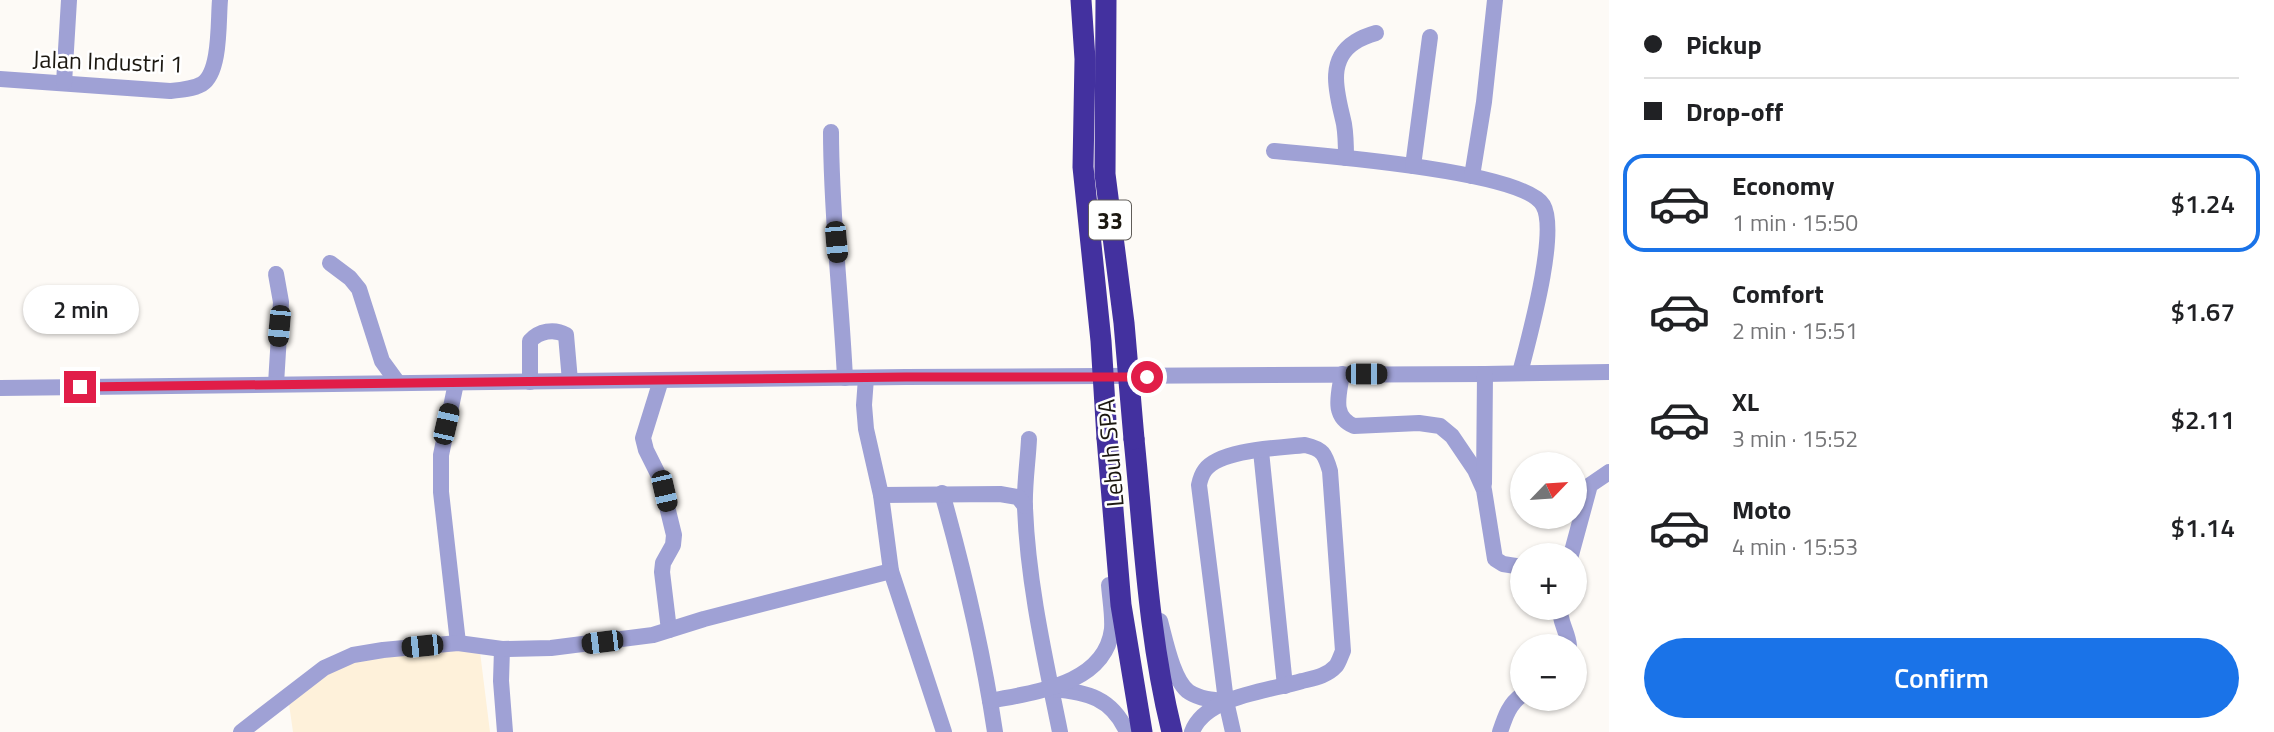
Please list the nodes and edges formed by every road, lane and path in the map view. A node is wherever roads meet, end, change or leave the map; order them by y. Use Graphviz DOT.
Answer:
graph roads {
  1 [pos="69,0"];
  2 [pos="220,0"];
  3 [pos="1081,0"];
  4 [pos="1106,0"];
  5 [pos="1495,0"];
  6 [pos="1376,33"];
  7 [pos="1430,37"];
  8 [pos="0,79"];
  9 [pos="64,83"];
  10 [pos="831,132"];
  11 [pos="1274,151"];
  12 [pos="1346,158"];
  13 [pos="1413,166"];
  14 [pos="1472,176"];
  15 [pos="330,263"];
  16 [pos="276,274"];
  17 [pos="1609,372"];
  18 [pos="1520,373"];
  19 [pos="1342,374"];
  20 [pos="1485,374"];
  21 [pos="866,377"];
  22 [pos="845,378"];
  23 [pos="661,380"];
  24 [pos="570,381"];
  25 [pos="530,382"];
  26 [pos="398,383"];
  27 [pos="456,383"];
  28 [pos="276,384"];
  29 [pos="0,388"];
  30 [pos="1029,439"];
  31 [pos="1261,451"];
  32 [pos="1609,472"];
  33 [pos="1484,490"];
  34 [pos="942,493"];
  35 [pos="881,495"];
  36 [pos="1025,506"];
  37 [pos="1113,506"];
  38 [pos="1574,543"];
  39 [pos="1146,564"];
  40 [pos="1510,565"];
  41 [pos="891,571"];
  42 [pos="669,630"];
  43 [pos="458,643"];
  44 [pos="502,649"];
  45 [pos="1285,686"];
  46 [pos="1051,689"];
  47 [pos="990,701"];
  48 [pos="1226,701"];
  49 [pos="1510,707"];
  50 [pos="241,732"];
  51 [pos="505,732"];
  52 [pos="944,732"];
  53 [pos="995,732"];
  54 [pos="1060,732"];
  55 [pos="1127,732"];
  56 [pos="1142,732"];
  57 [pos="1172,732"];
  58 [pos="1192,732"];
  59 [pos="1233,732"];
  60 [pos="1500,732"];
  1 -- 9 [label="street"];
  2 -- 9 [label="street, Jalan Industri 1"];
  3 -- 37 [label="highway, Lebuh SPA / 33, bridge"];
  4 -- 39 [label="highway, Lebuh SPA / 33, bridge"];
  5 -- 14 [label="street"];
  6 -- 12 [label="street"];
  7 -- 13 [label="street"];
  8 -- 9 [label="street, Jalan Industri 1"];
  10 -- 22 [label="street"];
  11 -- 12 [label="street"];
  12 -- 13 [label="street"];
  13 -- 14 [label="street"];
  14 -- 18 [label="street"];
  15 -- 26 [label="street"];
  16 -- 28 [label="street"];
  17 -- 18 [label="street"];
  18 -- 20 [label="street"];
  19 -- 20 [label="street"];
  19 -- 21 [label="street"];
  19 -- 33 [label="street"];
  20 -- 33 [label="street"];
  21 -- 22 [label="street"];
  21 -- 35 [label="street"];
  22 -- 23 [label="street"];
  23 -- 24 [label="street"];
  23 -- 42 [label="street"];
  24 -- 25 [label="street"];
  24 -- 25 [label="street"];
  25 -- 27 [label="street"];
  26 -- 27 [label="street"];
  26 -- 28 [label="street"];
  27 -- 43 [label="street"];
  28 -- 29 [label="street"];
  30 -- 36 [label="street"];
  31 -- 45 [label="street"];
  31 -- 45 [label="street"];
  31 -- 48 [label="street"];
  32 -- 38 [label="street"];
  33 -- 40 [label="street"];
  34 -- 35 [label="street"];
  34 -- 36 [label="street"];
  34 -- 47 [label="street"];
  35 -- 41 [label="street"];
  36 -- 46 [label="street"];
  37 -- 46 [label="street"];
  37 -- 56 [label="highway, Lebuh SPA / 33"];
  39 -- 48 [label="street"];
  39 -- 57 [label="highway, Lebuh SPA / 33"];
  41 -- 42 [label="street"];
  41 -- 52 [label="street"];
  42 -- 44 [label="street"];
  43 -- 44 [label="street"];
  43 -- 50 [label="street"];
  44 -- 51 [label="street"];
  45 -- 48 [label="street"];
  46 -- 47 [label="street"];
  46 -- 54 [label="street"];
  46 -- 55 [label="street"];
  47 -- 53 [label="street"];
  48 -- 58 [label="street"];
  48 -- 59 [label="street"];
  49 -- 60 [label="street"];
}
